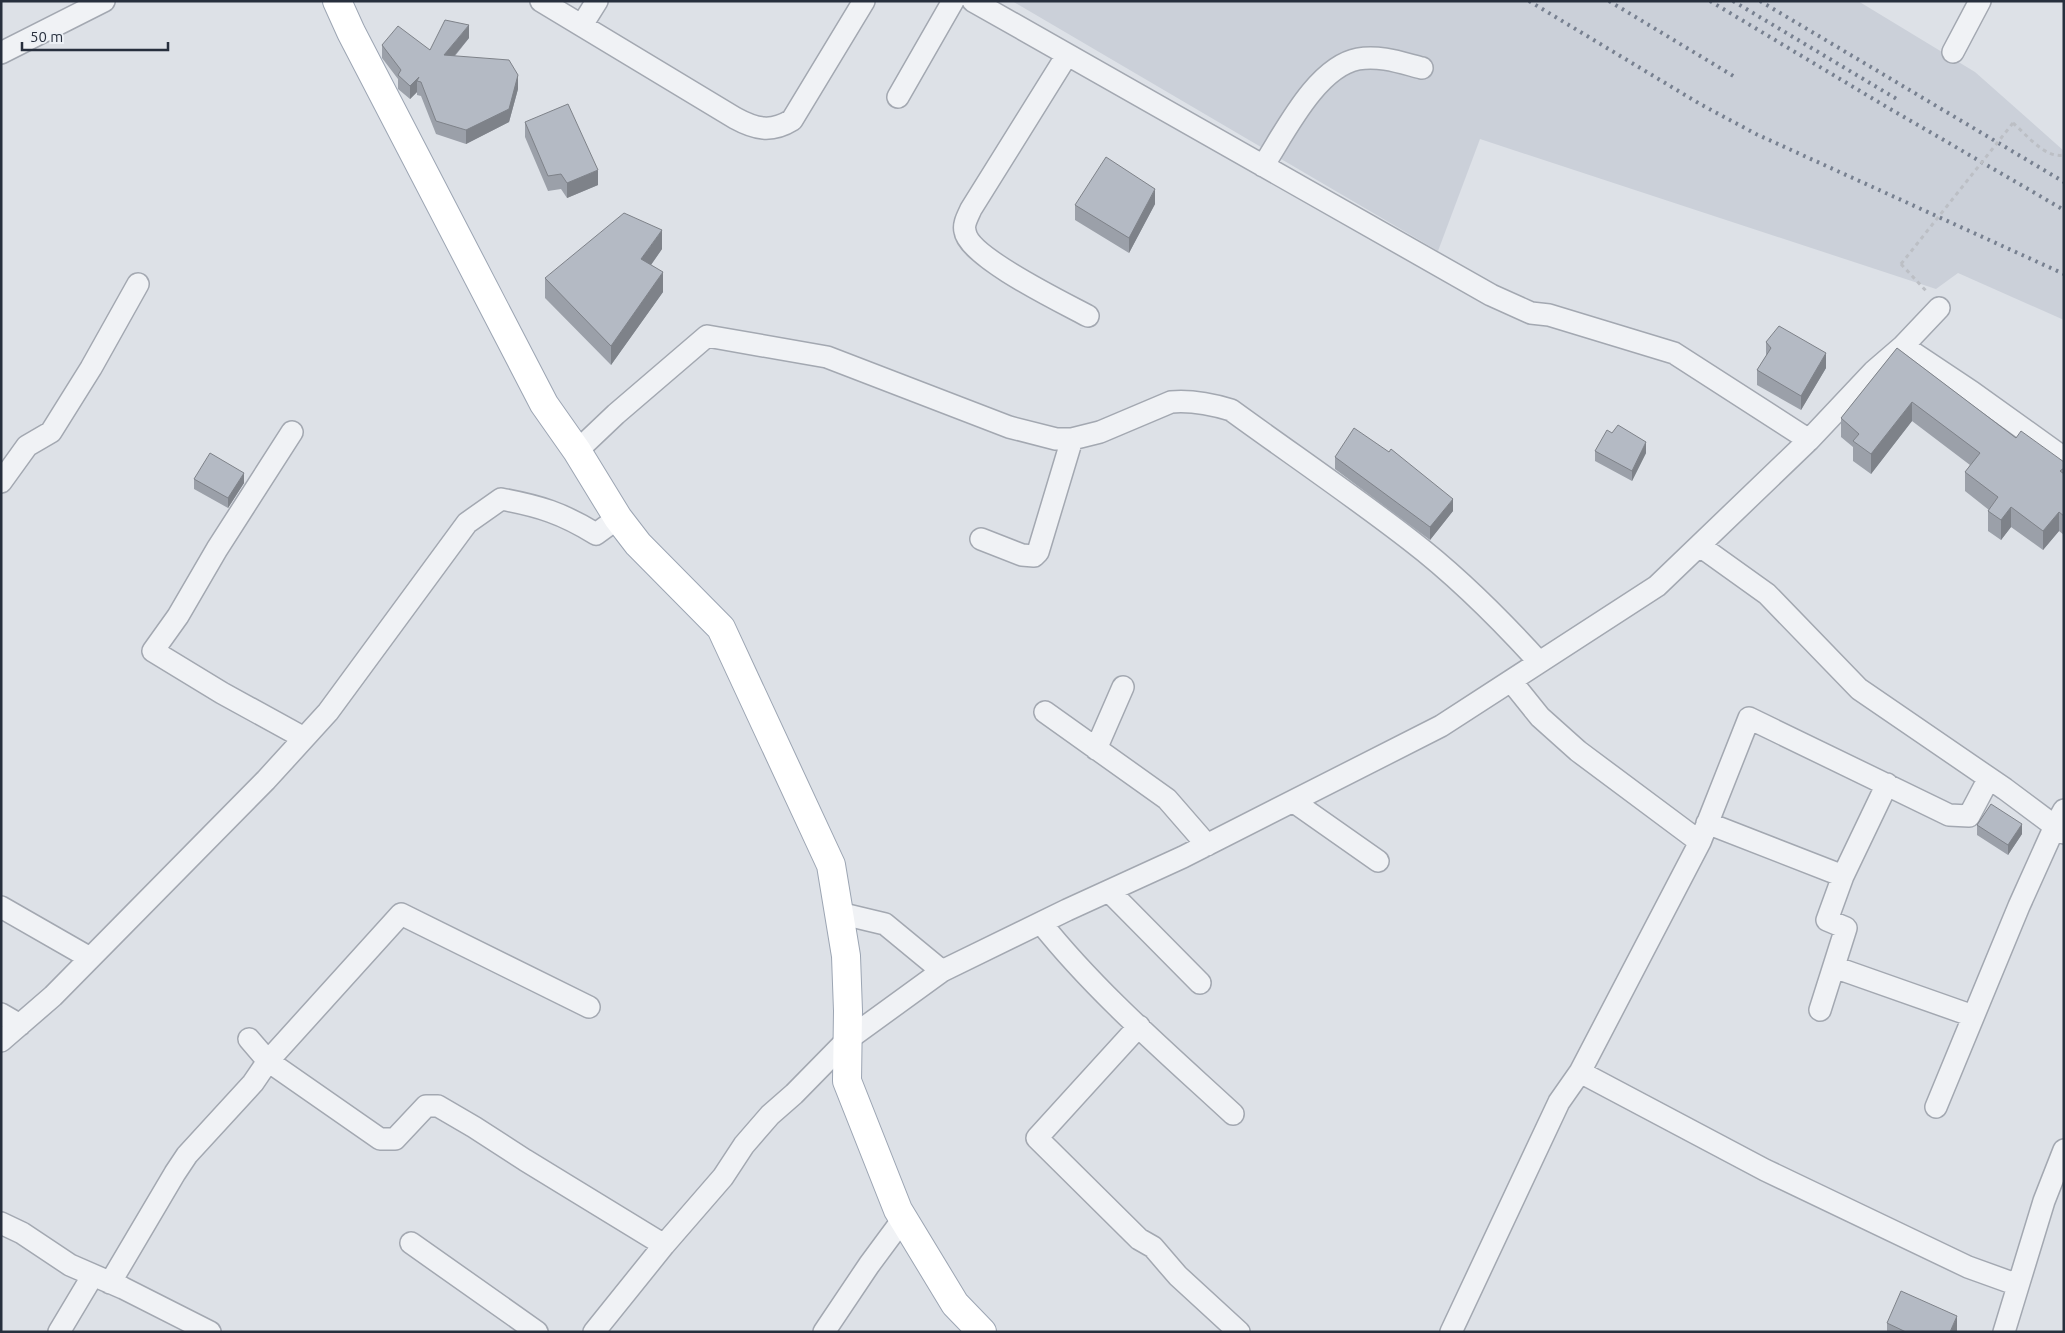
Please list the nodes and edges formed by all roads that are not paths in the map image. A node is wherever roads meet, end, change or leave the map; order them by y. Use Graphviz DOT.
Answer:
graph roads {
  1 [pos="104,1"];
  2 [pos="337,1"];
  3 [pos="541,1"];
  4 [pos="597,1"];
  5 [pos="864,1"];
  6 [pos="953,1"];
  7 [pos="973,1"];
  8 [pos="1980,1"];
  9 [pos="582,25"];
  10 [pos="1953,52"];
  11 [pos="1,53"];
  12 [pos="1067,55"];
  13 [pos="1422,68"];
  14 [pos="898,98"];
  15 [pos="1263,166"];
  16 [pos="138,284"];
  17 [pos="1939,308"];
  18 [pos="1088,316"];
  19 [pos="1903,346"];
  20 [pos="292,432"];
  21 [pos="1072,439"];
  22 [pos="1809,440"];
  23 [pos="576,451"];
  24 [pos="2064,458"];
  25 [pos="1,482"];
  26 [pos="618,518"];
  27 [pos="980,538"];
  28 [pos="1700,546"];
  29 [pos="1539,662"];
  30 [pos="1511,681"];
  31 [pos="1123,687"];
  32 [pos="1045,712"];
  33 [pos="304,738"];
  34 [pos="1096,749"];
  35 [pos="1989,778"];
  36 [pos="1887,784"];
  37 [pos="1294,802"];
  38 [pos="2061,823"];
  39 [pos="1703,832"];
  40 [pos="1207,845"];
  41 [pos="1378,861"];
  42 [pos="1843,876"];
  43 [pos="1109,891"];
  44 [pos="1,907"];
  45 [pos="839,913"];
  46 [pos="1041,923"];
  47 [pos="90,958"];
  48 [pos="1834,967"];
  49 [pos="942,971"];
  50 [pos="1200,984"];
  51 [pos="589,1007"];
  52 [pos="1820,1010"];
  53 [pos="1,1014"];
  54 [pos="1973,1016"];
  55 [pos="20,1025"];
  56 [pos="1139,1026"];
  57 [pos="249,1039"];
  58 [pos="848,1040"];
  59 [pos="1,1041"];
  60 [pos="268,1061"];
  61 [pos="1580,1072"];
  62 [pos="1936,1107"];
  63 [pos="1233,1114"];
  64 [pos="2064,1150"];
  65 [pos="903,1219"];
  66 [pos="1,1223"];
  67 [pos="411,1244"];
  68 [pos="664,1245"];
  69 [pos="102,1279"];
  70 [pos="2018,1286"];
  71 [pos="197,1329"];
  72 [pos="59,1332"];
  73 [pos="537,1332"];
  74 [pos="594,1332"];
  75 [pos="824,1332"];
  76 [pos="982,1332"];
  77 [pos="1239,1332"];
  78 [pos="1451,1332"];
  79 [pos="2004,1332"];
  1 -- 11 [label="street"];
  2 -- 23 [label="main road"];
  3 -- 9 [label="street"];
  4 -- 9 [label="street"];
  5 -- 9 [label="street"];
  6 -- 14 [label="street"];
  7 -- 12 [label="street"];
  8 -- 10 [label="street"];
  12 -- 15 [label="street"];
  12 -- 18 [label="street"];
  13 -- 15 [label="street"];
  15 -- 22 [label="street"];
  16 -- 25 [label="street"];
  17 -- 19 [label="street"];
  19 -- 22 [label="street"];
  19 -- 24 [label="street"];
  20 -- 33 [label="street"];
  21 -- 23 [label="street"];
  21 -- 27 [label="street"];
  21 -- 29 [label="street"];
  22 -- 28 [label="street"];
  23 -- 26 [label="main road"];
  26 -- 33 [label="street"];
  26 -- 45 [label="main road"];
  28 -- 29 [label="street"];
  28 -- 35 [label="street"];
  29 -- 30 [label="street"];
  30 -- 37 [label="street"];
  30 -- 39 [label="street"];
  31 -- 34 [label="street"];
  32 -- 34 [label="street"];
  33 -- 47 [label="street"];
  34 -- 40 [label="street"];
  35 -- 36 [label="street"];
  35 -- 38 [label="street"];
  36 -- 39 [label="street"];
  36 -- 42 [label="street"];
  37 -- 40 [label="street"];
  37 -- 41 [label="street"];
  38 -- 54 [label="street"];
  39 -- 42 [label="street"];
  39 -- 61 [label="street"];
  40 -- 43 [label="street"];
  42 -- 48 [label="street"];
  43 -- 46 [label="street"];
  43 -- 50 [label="street"];
  44 -- 47 [label="street"];
  45 -- 49 [label="street"];
  45 -- 58 [label="main road"];
  46 -- 49 [label="street"];
  46 -- 56 [label="street"];
  47 -- 55 [label="street"];
  48 -- 52 [label="street"];
  48 -- 54 [label="street"];
  49 -- 58 [label="street"];
  51 -- 60 [label="street"];
  53 -- 55 [label="street"];
  54 -- 62 [label="street"];
  55 -- 59 [label="street"];
  56 -- 63 [label="street"];
  56 -- 77 [label="street"];
  57 -- 60 [label="street"];
  58 -- 65 [label="main road"];
  58 -- 68 [label="street"];
  60 -- 68 [label="street"];
  60 -- 69 [label="street"];
  61 -- 70 [label="street"];
  61 -- 78 [label="street"];
  64 -- 70 [label="street"];
  65 -- 75 [label="street"];
  65 -- 76 [label="main road"];
  66 -- 69 [label="street"];
  67 -- 73 [label="street"];
  68 -- 74 [label="street"];
  69 -- 71 [label="street"];
  69 -- 72 [label="street"];
  70 -- 79 [label="street"];
}
